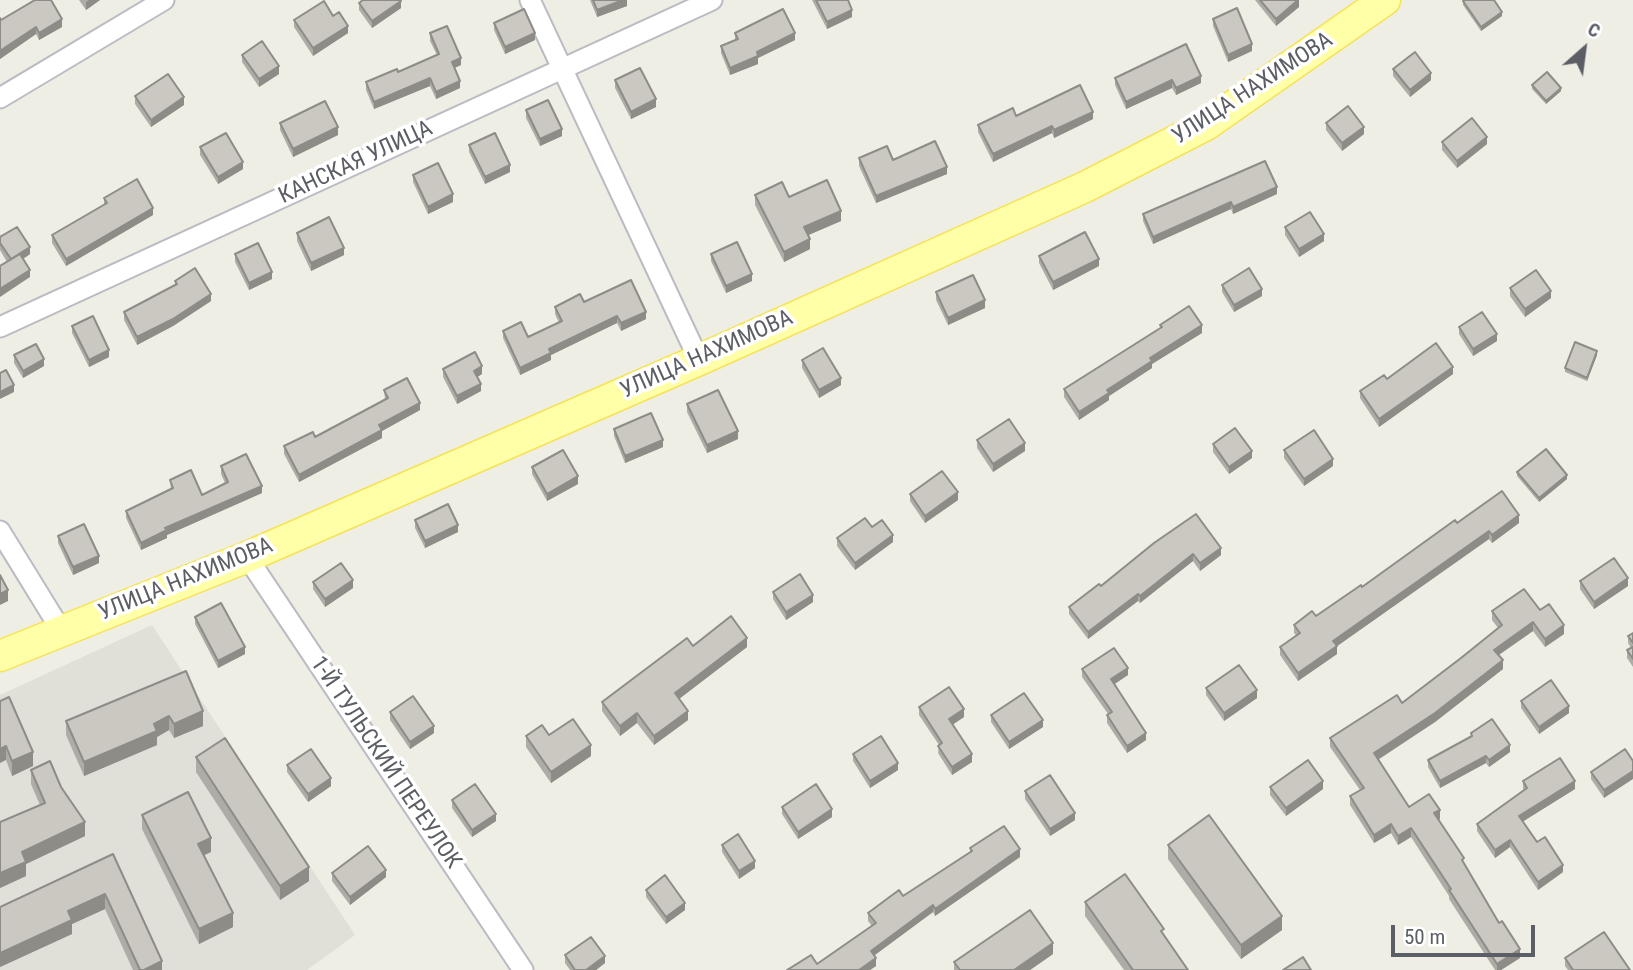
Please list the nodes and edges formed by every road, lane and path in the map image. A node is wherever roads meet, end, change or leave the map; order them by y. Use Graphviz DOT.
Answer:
graph roads {
  1 [pos="163,0"];
  2 [pos="530,0"];
  3 [pos="712,0"];
  4 [pos="1385,0"];
  5 [pos="561,68"];
  6 [pos="0,98"];
  7 [pos="0,327"];
  8 [pos="699,360"];
  9 [pos="0,531"];
  10 [pos="247,557"];
  11 [pos="61,630"];
  12 [pos="0,656"];
  13 [pos="523,970"];
  1 -- 6 [label="street"];
  2 -- 5 [label="street"];
  3 -- 5 [label="street, КАНСКАЯ УЛИЦА"];
  4 -- 8 [label="main road, УЛИЦА НАХИМОВА"];
  5 -- 7 [label="street, КАНСКАЯ УЛИЦА"];
  5 -- 8 [label="street"];
  8 -- 10 [label="main road, УЛИЦА НАХИМОВА"];
  9 -- 11 [label="street"];
  10 -- 11 [label="main road, УЛИЦА НАХИМОВА"];
  10 -- 13 [label="street, 1-Й ТУЛЬСКИЙ ПЕРЕУЛОК"];
  11 -- 12 [label="main road, УЛИЦА НАХИМОВА"];
}
